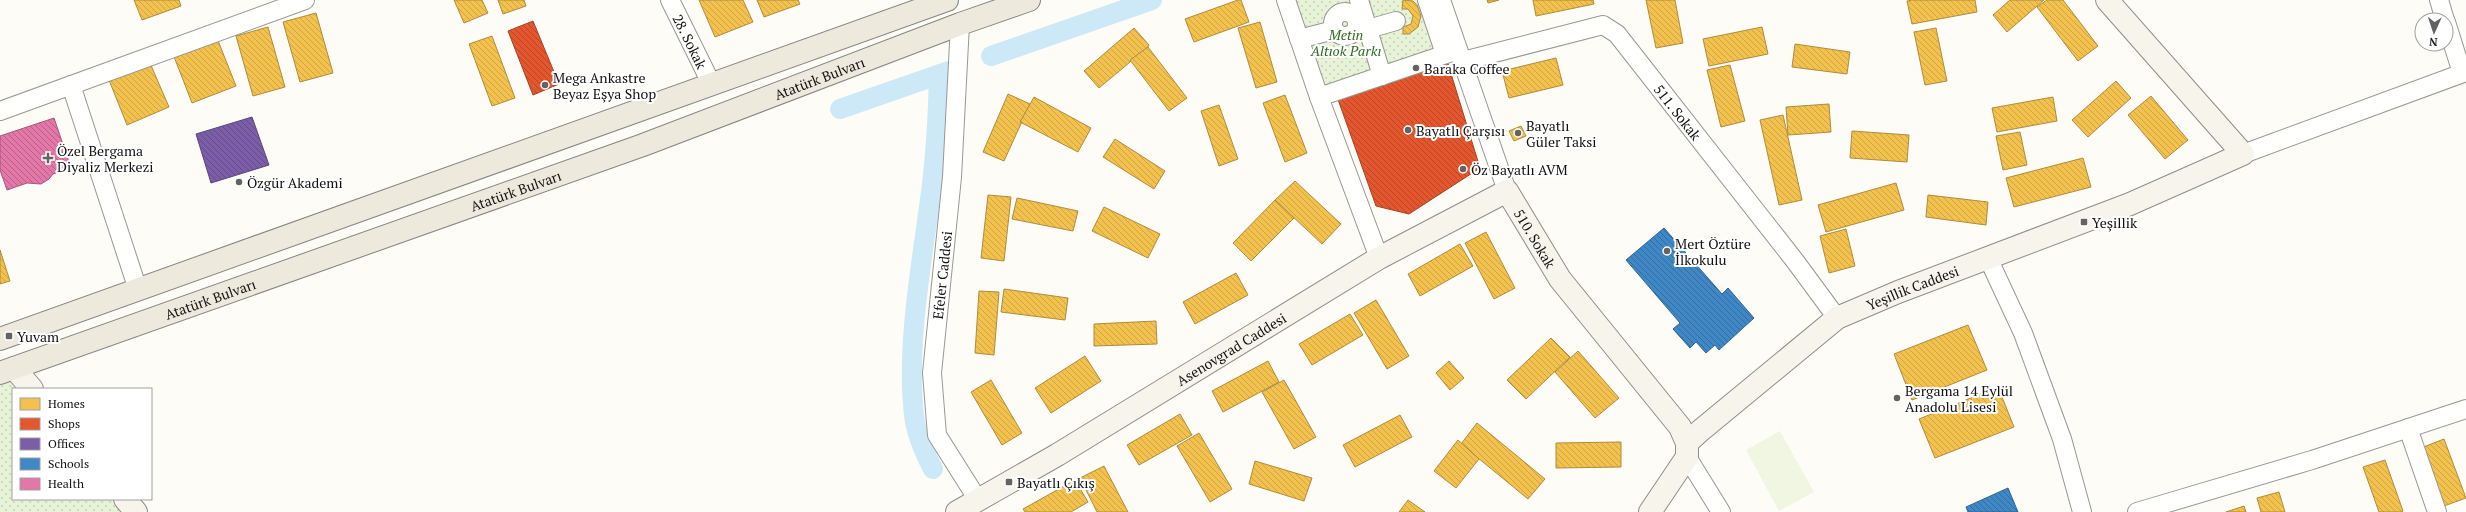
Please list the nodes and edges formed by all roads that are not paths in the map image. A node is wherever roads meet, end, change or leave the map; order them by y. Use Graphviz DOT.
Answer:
graph roads {
  1 [pos="305,0"];
  2 [pos="670,0"];
  3 [pos="947,0"];
  4 [pos="1029,0"];
  5 [pos="1286,0"];
  6 [pos="1427,0"];
  7 [pos="1441,0"];
  8 [pos="2107,0"];
  9 [pos="2439,0"];
  10 [pos="2443,12"];
  11 [pos="1358,13"];
  12 [pos="1396,21"];
  13 [pos="960,24"];
  14 [pos="1299,39"];
  15 [pos="2454,44"];
  16 [pos="1455,55"];
  17 [pos="2464,73"];
  18 [pos="1382,76"];
  19 [pos="711,83"];
  20 [pos="71,85"];
  21 [pos="1319,97"];
  22 [pos="0,111"];
  23 [pos="2243,154"];
  24 [pos="1507,191"];
  25 [pos="1379,258"];
  26 [pos="1988,258"];
  27 [pos="138,290"];
  28 [pos="1837,318"];
  29 [pos="0,339"];
  30 [pos="7,370"];
  31 [pos="31,388"];
  32 [pos="2466,409"];
  33 [pos="2408,428"];
  34 [pos="1688,450"];
  35 [pos="126,500"];
  36 [pos="982,506"];
  37 [pos="136,512"];
  38 [pos="957,512"];
  39 [pos="1650,512"];
  40 [pos="1721,512"];
  41 [pos="2082,512"];
  42 [pos="2137,512"];
  43 [pos="2436,512"];
  1 -- 20 [label="street"];
  2 -- 19 [label="street, 28. Sokak"];
  3 -- 19 [label="main road, Atatürk Bulvarı"];
  4 -- 13 [label="main road, Atatürk Bulvarı"];
  5 -- 14 [label="street"];
  6 -- 16 [label="street"];
  7 -- 16 [label="street, 510. Sokak"];
  8 -- 23 [label="main road"];
  9 -- 10 [label="street"];
  11 -- 12 [label="street"];
  11 -- 14 [label="street"];
  11 -- 18 [label="street"];
  13 -- 30 [label="main road, Atatürk Bulvarı"];
  13 -- 36 [label="street, Efeler Caddesi"];
  14 -- 21 [label="street"];
  15 -- 17 [label="street"];
  16 -- 18 [label="street, 511. Sokak"];
  16 -- 24 [label="street, 510. Sokak"];
  16 -- 28 [label="street, 511. Sokak"];
  17 -- 23 [label="street"];
  18 -- 21 [label="street, 511. Sokak"];
  19 -- 27 [label="main road, Atatürk Bulvarı"];
  20 -- 22 [label="street"];
  20 -- 27 [label="street"];
  21 -- 25 [label="street"];
  23 -- 26 [label="main road, Yeşillik Caddesi"];
  24 -- 25 [label="main road, Asenovgrad Caddesi"];
  24 -- 34 [label="main road, 510. Sokak"];
  25 -- 36 [label="main road, Asenovgrad Caddesi"];
  26 -- 28 [label="main road, Yeşillik Caddesi"];
  26 -- 41 [label="street"];
  27 -- 29 [label="main road, Atatürk Bulvarı"];
  28 -- 34 [label="main road, Yeşillik Caddesi"];
  30 -- 31 [label="main road"];
  32 -- 33 [label="street"];
  33 -- 42 [label="street"];
  33 -- 43 [label="street"];
  34 -- 39 [label="main road, Yeşillik Caddesi"];
  34 -- 40 [label="street, 510. Sokak"];
  35 -- 37 [label="main road"];
  36 -- 38 [label="main road, Asenovgrad Caddesi"];
}
